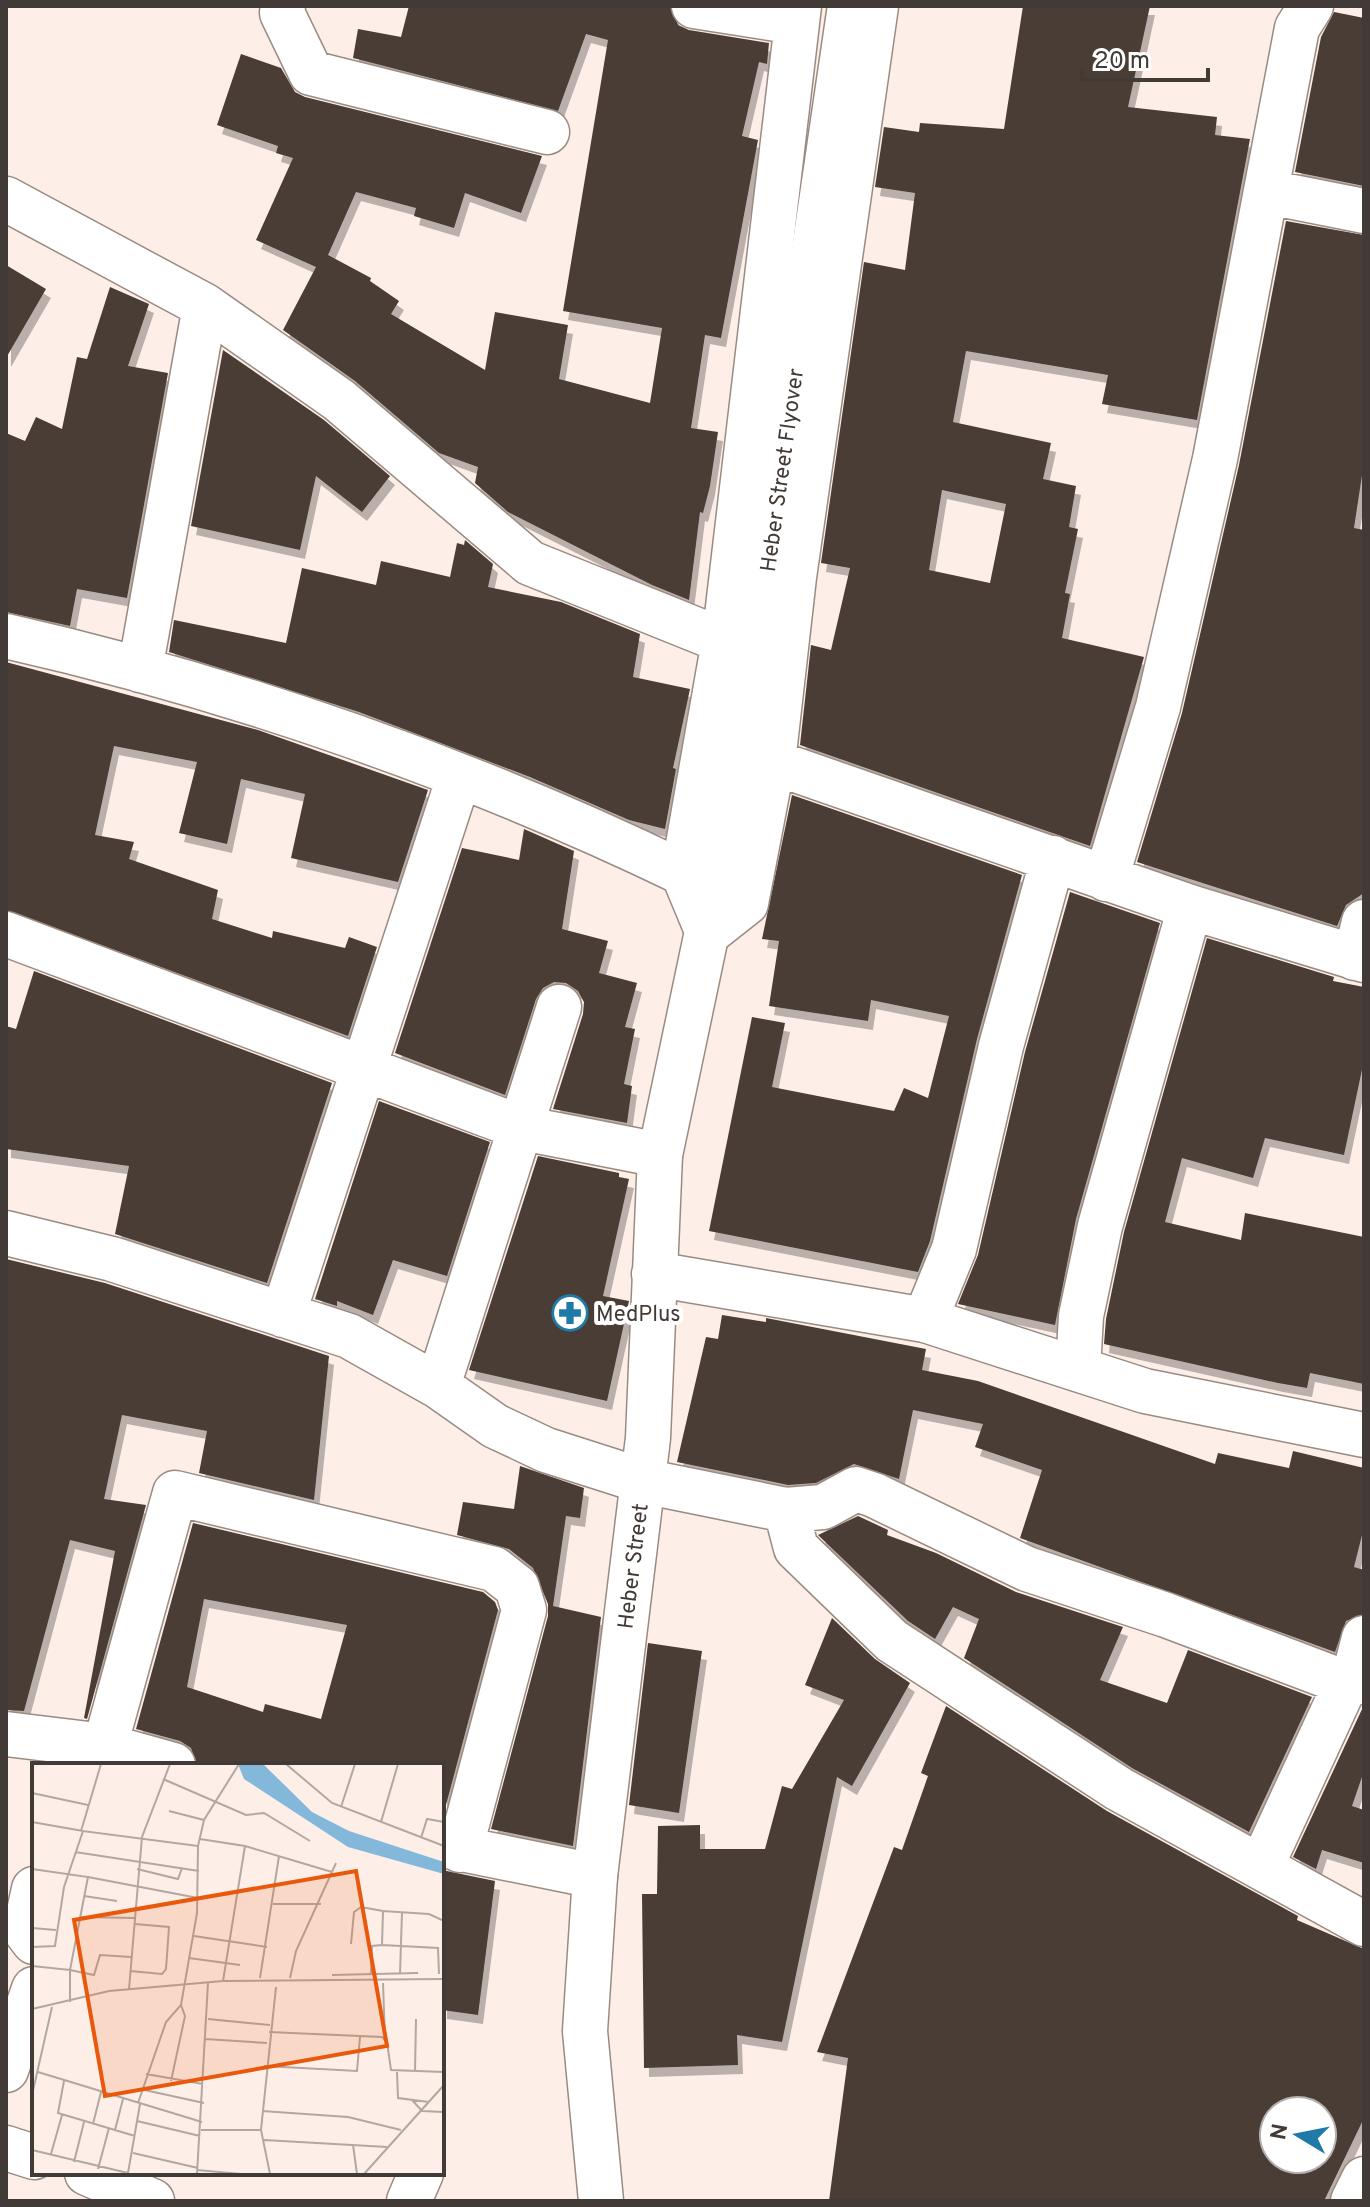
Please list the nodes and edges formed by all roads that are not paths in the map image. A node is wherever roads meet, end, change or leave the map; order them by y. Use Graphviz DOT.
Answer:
graph roads {
  1 [pos="283,6"];
  2 [pos="694,6"];
  3 [pos="850,6"];
  4 [pos="876,6"];
  5 [pos="1311,6"];
  6 [pos="798,14"];
  7 [pos="547,132"];
  8 [pos="1268,192"];
  9 [pos="6,199"];
  10 [pos="1364,211"];
  11 [pos="205,306"];
  12 [pos="6,636"];
  13 [pos="724,641"];
  14 [pos="140,670"];
  15 [pos="773,762"];
  16 [pos="459,777"];
  17 [pos="1053,858"];
  18 [pos="683,873"];
  19 [pos="1106,879"];
  20 [pos="1190,907"];
  21 [pos="708,933"];
  22 [pos="6,934"];
  23 [pos="1361,947"];
  24 [pos="559,1007"];
  25 [pos="367,1067"];
  26 [pos="522,1128"];
  27 [pos="660,1155"];
  28 [pos="6,1233"];
  29 [pos="654,1274"];
  30 [pos="283,1315"];
  31 [pos="925,1320"];
  32 [pos="1078,1369"];
  33 [pos="438,1386"];
  34 [pos="1364,1435"];
  35 [pos="643,1481"];
  36 [pos="786,1510"];
  37 [pos="1364,1638"];
  38 [pos="1346,1683"];
  39 [pos="6,1734"];
  40 [pos="77,1751"];
  41 [pos="159,1763"];
  42 [pos="451,1848"];
  43 [pos="1261,1867"];
  44 [pos="595,1876"];
  45 [pos="32,1898"];
  46 [pos="1364,1924"];
  47 [pos="32,1939"];
  48 [pos="32,1995"];
  49 [pos="6,2070"];
  50 [pos="6,2148"];
  51 [pos="32,2156"];
  52 [pos="92,2175"];
  53 [pos="420,2175"];
  54 [pos="1364,2179"];
  55 [pos="152,2201"];
  56 [pos="409,2201"];
  57 [pos="601,2201"];
  58 [pos="1353,2201"];
  1 -- 7 [label="street"];
  2 -- 6 [label="street"];
  3 -- 21 [label="street, Heber Street Flyover"];
  4 -- 15 [label="street"];
  5 -- 8 [label="street"];
  6 -- 13 [label="street"];
  8 -- 10 [label="street"];
  8 -- 19 [label="street"];
  9 -- 11 [label="street"];
  11 -- 13 [label="street"];
  11 -- 14 [label="street"];
  12 -- 14 [label="street"];
  13 -- 18 [label="street"];
  14 -- 16 [label="street"];
  15 -- 17 [label="street"];
  15 -- 21 [label="street"];
  16 -- 18 [label="street"];
  16 -- 25 [label="street"];
  17 -- 19 [label="street"];
  17 -- 31 [label="street"];
  18 -- 21 [label="street"];
  19 -- 20 [label="street"];
  20 -- 23 [label="street"];
  20 -- 32 [label="street"];
  21 -- 27 [label="street, Heber Street"];
  22 -- 25 [label="street"];
  24 -- 26 [label="street"];
  25 -- 26 [label="street"];
  25 -- 30 [label="street"];
  26 -- 27 [label="street"];
  26 -- 33 [label="street"];
  27 -- 29 [label="street, Heber Street"];
  28 -- 30 [label="street"];
  29 -- 31 [label="street"];
  29 -- 35 [label="street, Heber Street"];
  30 -- 33 [label="street"];
  31 -- 32 [label="street"];
  32 -- 34 [label="street"];
  33 -- 35 [label="street"];
  35 -- 36 [label="street"];
  35 -- 44 [label="street, Heber Street"];
  36 -- 38 [label="street"];
  36 -- 43 [label="street"];
  37 -- 38 [label="street"];
  38 -- 43 [label="street"];
  39 -- 40 [label="street"];
  40 -- 41 [label="street"];
  40 -- 42 [label="street"];
  42 -- 44 [label="street"];
  43 -- 46 [label="street"];
  44 -- 57 [label="street, Heber Street"];
  45 -- 47 [label="street"];
  48 -- 49 [label="street"];
  50 -- 51 [label="street"];
  52 -- 55 [label="street"];
  53 -- 56 [label="street"];
  54 -- 58 [label="street"];
}
